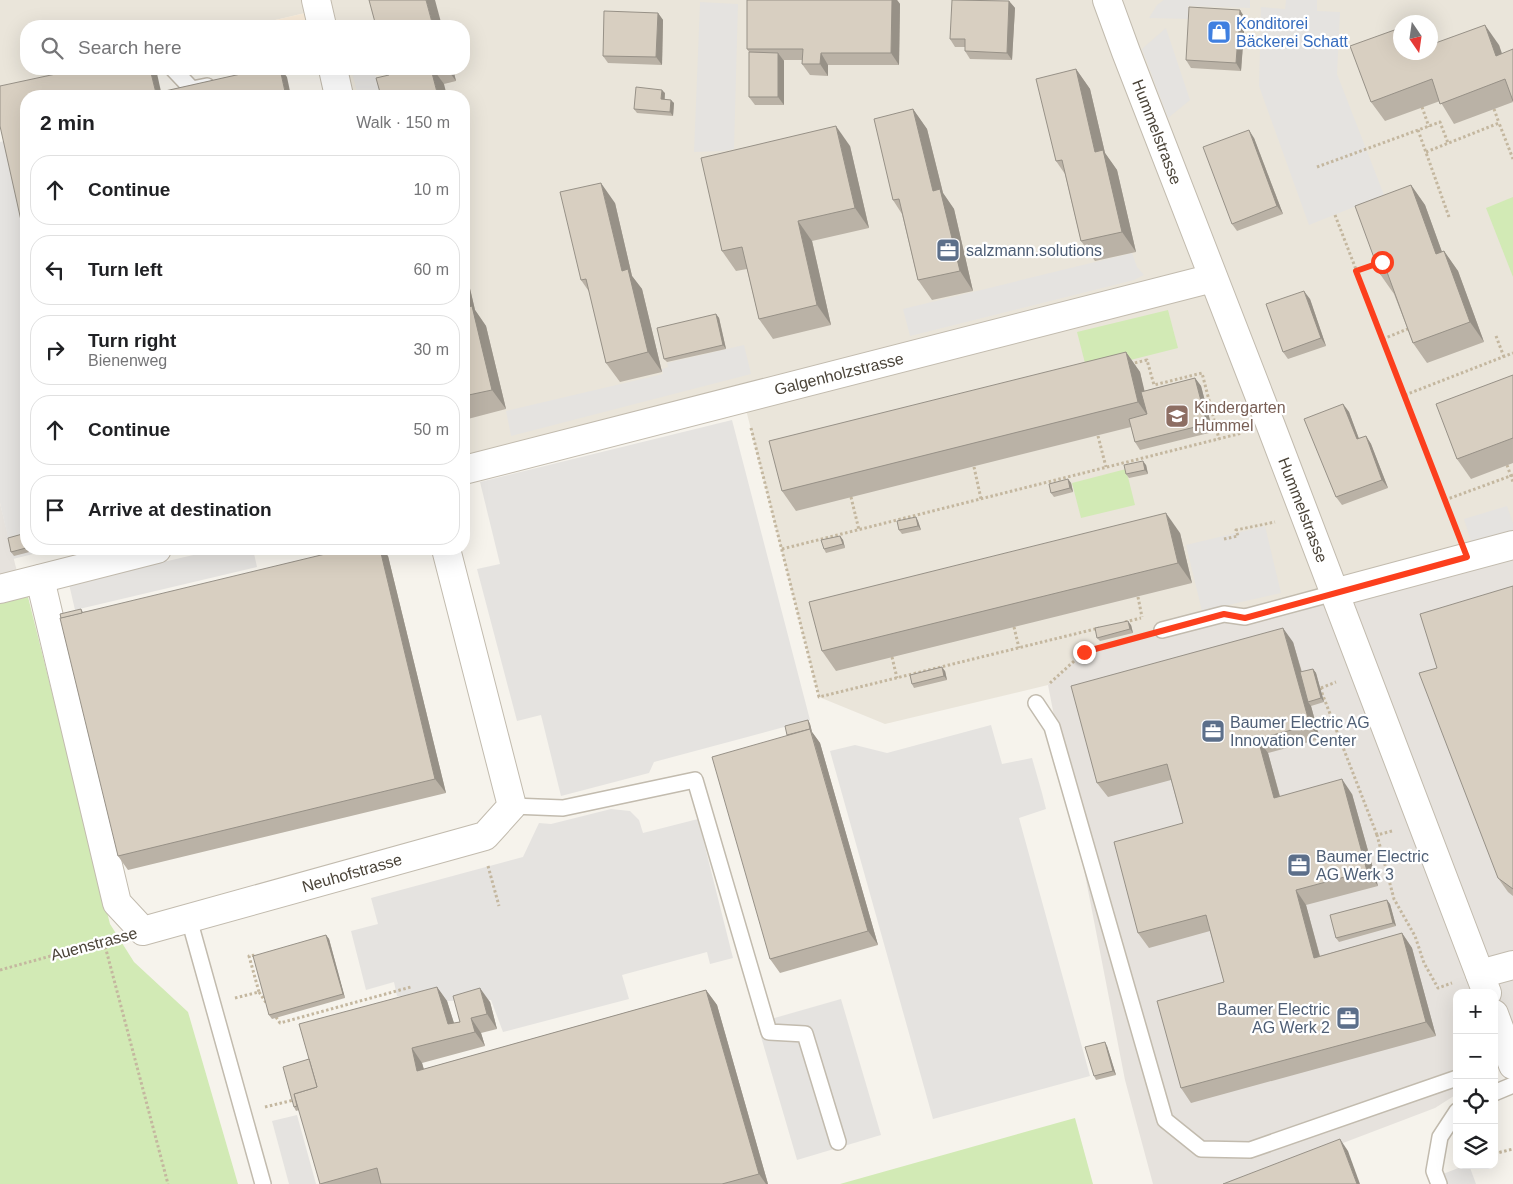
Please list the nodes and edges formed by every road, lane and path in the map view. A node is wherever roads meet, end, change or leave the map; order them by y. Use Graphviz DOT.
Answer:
graph roads {
  1 [pos="316,0"];
  2 [pos="1107,0"];
  3 [pos="321,20"];
  4 [pos="179,75"];
  5 [pos="334,75"];
  6 [pos="221,82"];
  7 [pos="338,90"];
  8 [pos="1422,107"];
  9 [pos="1494,110"];
  10 [pos="1499,122"];
  11 [pos="1430,126"];
  12 [pos="1418,130"];
  13 [pos="1448,143"];
  14 [pos="1426,152"];
  15 [pos="1513,159"];
  16 [pos="1318,167"];
  17 [pos="1335,215"];
  18 [pos="1449,217"];
  19 [pos="1382,262"];
  20 [pos="1356,271"];
  21 [pos="1213,278"];
  22 [pos="1413,327"];
  23 [pos="1496,336"];
  24 [pos="1383,339"];
  25 [pos="1513,353"];
  26 [pos="1504,357"];
  27 [pos="1128,365"];
  28 [pos="1405,395"];
  29 [pos="744,398"];
  30 [pos="1240,434"];
  31 [pos="1098,436"];
  32 [pos="1219,439"];
  33 [pos="1507,465"];
  34 [pos="974,467"];
  35 [pos="1106,467"];
  36 [pos="470,468"];
  37 [pos="1512,475"];
  38 [pos="1513,482"];
  39 [pos="851,497"];
  40 [pos="982,499"];
  41 [pos="1445,500"];
  42 [pos="1305,515"];
  43 [pos="859,530"];
  44 [pos="1224,539"];
  45 [pos="1513,545"];
  46 [pos="782,549"];
  47 [pos="133,555"];
  48 [pos="448,555"];
  49 [pos="1467,557"];
  50 [pos="40,579"];
  51 [pos="0,589"];
  52 [pos="1334,593"];
  53 [pos="1138,596"];
  54 [pos="1142,617"];
  55 [pos="1124,622"];
  56 [pos="1014,627"];
  57 [pos="1104,627"];
  58 [pos="1162,630"];
  59 [pos="1019,648"];
  60 [pos="892,657"];
  61 [pos="897,678"];
  62 [pos="1048,685"];
  63 [pos="1320,688"];
  64 [pos="1036,703"];
  65 [pos="512,806"];
  66 [pos="1421,821"];
  67 [pos="1377,835"];
  68 [pos="486,860"];
  69 [pos="499,906"];
  70 [pos="189,919"];
  71 [pos="143,931"];
  72 [pos="104,942"];
  73 [pos="258,954"];
  74 [pos="1513,965"];
  75 [pos="0,970"];
  76 [pos="1483,983"];
  77 [pos="411,986"];
  78 [pos="259,992"];
  79 [pos="232,999"];
  80 [pos="268,1006"];
  81 [pos="276,1017"];
  82 [pos="299,1018"];
  83 [pos="301,1027"];
  84 [pos="1498,1029"];
  85 [pos="1508,1068"];
  86 [pos="1454,1079"];
  87 [pos="1498,1086"];
  88 [pos="294,1100"];
  89 [pos="262,1108"];
  90 [pos="1453,1117"];
  91 [pos="838,1142"];
  92 [pos="1513,1148"];
  93 [pos="1498,1153"];
  94 [pos="168,1184"];
  95 [pos="263,1184"];
  96 [pos="1438,1184"];
  1 -- 3 [label="street"];
  2 -- 21 [label="street, Hummelstrasse"];
  4 -- 6 [label="lane"];
  5 -- 7 [label="street"];
  8 -- 11 [label="path"];
  9 -- 10 [label="path"];
  10 -- 13 [label="path"];
  10 -- 15 [label="path"];
  11 -- 12 [label="path"];
  11 -- 13 [label="path"];
  12 -- 14 [label="path"];
  12 -- 16 [label="path"];
  13 -- 14 [label="path"];
  14 -- 18 [label="path"];
  17 -- 20 [label="path"];
  19 -- 20 [label="path"];
  20 -- 24 [label="path"];
  21 -- 29 [label="street, Galgenholzstrasse"];
  21 -- 42 [label="street, Hummelstrasse"];
  22 -- 24 [label="path"];
  23 -- 26 [label="path"];
  24 -- 28 [label="path"];
  25 -- 26 [label="path"];
  26 -- 28 [label="path"];
  27 -- 32 [label="path"];
  28 -- 41 [label="path"];
  29 -- 36 [label="street, Galgenholzstrasse"];
  29 -- 46 [label="path"];
  30 -- 32 [label="path"];
  31 -- 35 [label="path"];
  32 -- 35 [label="path"];
  33 -- 37 [label="path"];
  34 -- 40 [label="path"];
  35 -- 40 [label="path"];
  37 -- 38 [label="path"];
  37 -- 41 [label="path"];
  39 -- 43 [label="path"];
  40 -- 43 [label="path"];
  41 -- 49 [label="path"];
  42 -- 44 [label="path"];
  42 -- 52 [label="street, Hummelstrasse"];
  43 -- 46 [label="path"];
  45 -- 49 [label="street"];
  46 -- 61 [label="path"];
  47 -- 50 [label="street"];
  48 -- 65 [label="street"];
  49 -- 52 [label="street"];
  50 -- 51 [label="street"];
  50 -- 71 [label="street"];
  52 -- 58 [label="lane"];
  52 -- 66 [label="street, Hummelstrasse"];
  53 -- 54 [label="path"];
  54 -- 55 [label="path"];
  54 -- 58 [label="path"];
  56 -- 59 [label="path"];
  57 -- 59 [label="path"];
  58 -- 62 [label="path"];
  59 -- 61 [label="path"];
  60 -- 61 [label="path"];
  63 -- 67 [label="path"];
  64 -- 86 [label="lane"];
  65 -- 70 [label="street, Neuhofstrasse"];
  65 -- 91 [label="lane"];
  66 -- 67 [label="path"];
  66 -- 76 [label="street, Hummelstrasse"];
  67 -- 76 [label="path"];
  68 -- 69 [label="path"];
  70 -- 71 [label="street, Auenstrasse"];
  70 -- 95 [label="lane"];
  71 -- 72 [label="path, Auenstrasse"];
  72 -- 75 [label="path, Auenstrasse"];
  72 -- 94 [label="path"];
  73 -- 78 [label="path"];
  74 -- 76 [label="street"];
  77 -- 82 [label="path"];
  78 -- 79 [label="path"];
  78 -- 80 [label="path"];
  81 -- 82 [label="path"];
  82 -- 83 [label="path"];
  84 -- 85 [label="street"];
  85 -- 87 [label="lane"];
  88 -- 89 [label="path"];
  90 -- 96 [label="lane"];
  92 -- 93 [label="path"];
}
